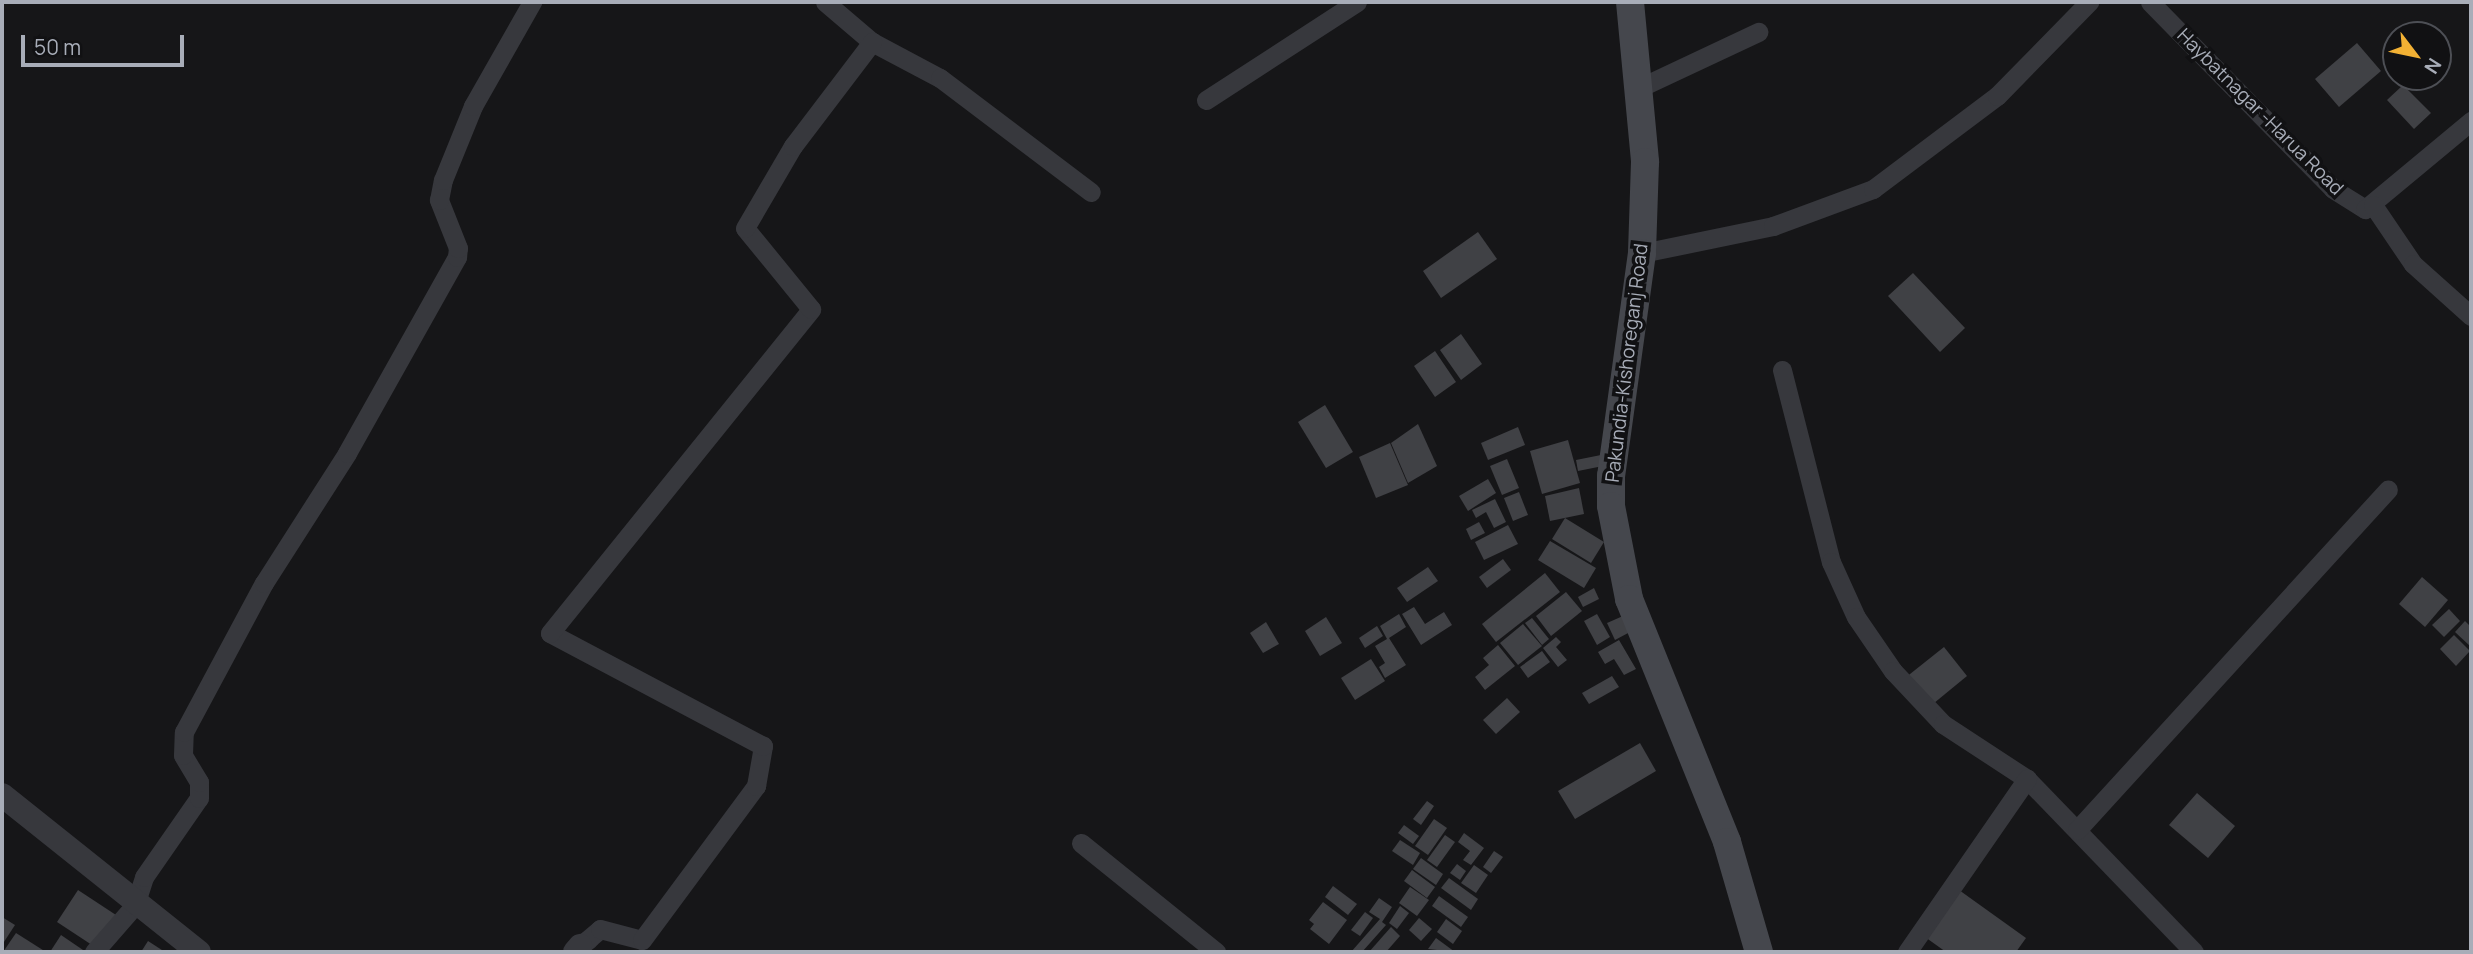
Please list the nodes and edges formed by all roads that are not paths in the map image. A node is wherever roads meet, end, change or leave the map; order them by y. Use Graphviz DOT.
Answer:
graph roads {
  1 [pos="532,2"];
  2 [pos="825,2"];
  3 [pos="1357,2"];
  4 [pos="1630,2"];
  5 [pos="2088,2"];
  6 [pos="2150,2"];
  7 [pos="1758,32"];
  8 [pos="872,43"];
  9 [pos="1639,89"];
  10 [pos="1206,100"];
  11 [pos="2471,121"];
  12 [pos="1091,192"];
  13 [pos="2373,205"];
  14 [pos="1642,253"];
  15 [pos="2471,316"];
  16 [pos="1782,370"];
  17 [pos="2388,490"];
  18 [pos="2027,779"];
  19 [pos="2,795"];
  20 [pos="2077,830"];
  21 [pos="1081,843"];
  22 [pos="135,905"];
  23 [pos="582,946"];
  24 [pos="1757,951"];
  25 [pos="94,952"];
  26 [pos="199,952"];
  27 [pos="1216,952"];
  28 [pos="1908,952"];
  29 [pos="2193,952"];
  1 -- 22 [label="street"];
  2 -- 8 [label="street"];
  3 -- 10 [label="street"];
  4 -- 9 [label="main road, Pakundia-Kishoreganj Road"];
  5 -- 14 [label="street"];
  6 -- 13 [label="street, Haybatnagar -Harua Road"];
  7 -- 9 [label="street"];
  8 -- 12 [label="street"];
  8 -- 23 [label="street"];
  9 -- 14 [label="main road, Pakundia-Kishoreganj Road"];
  11 -- 13 [label="street"];
  13 -- 15 [label="street"];
  14 -- 24 [label="main road, Pakundia-Kishoreganj Road"];
  16 -- 18 [label="street"];
  17 -- 20 [label="street"];
  18 -- 20 [label="street"];
  18 -- 28 [label="street"];
  19 -- 22 [label="street"];
  20 -- 29 [label="street"];
  21 -- 27 [label="street"];
  22 -- 25 [label="street"];
  22 -- 26 [label="street"];
}
